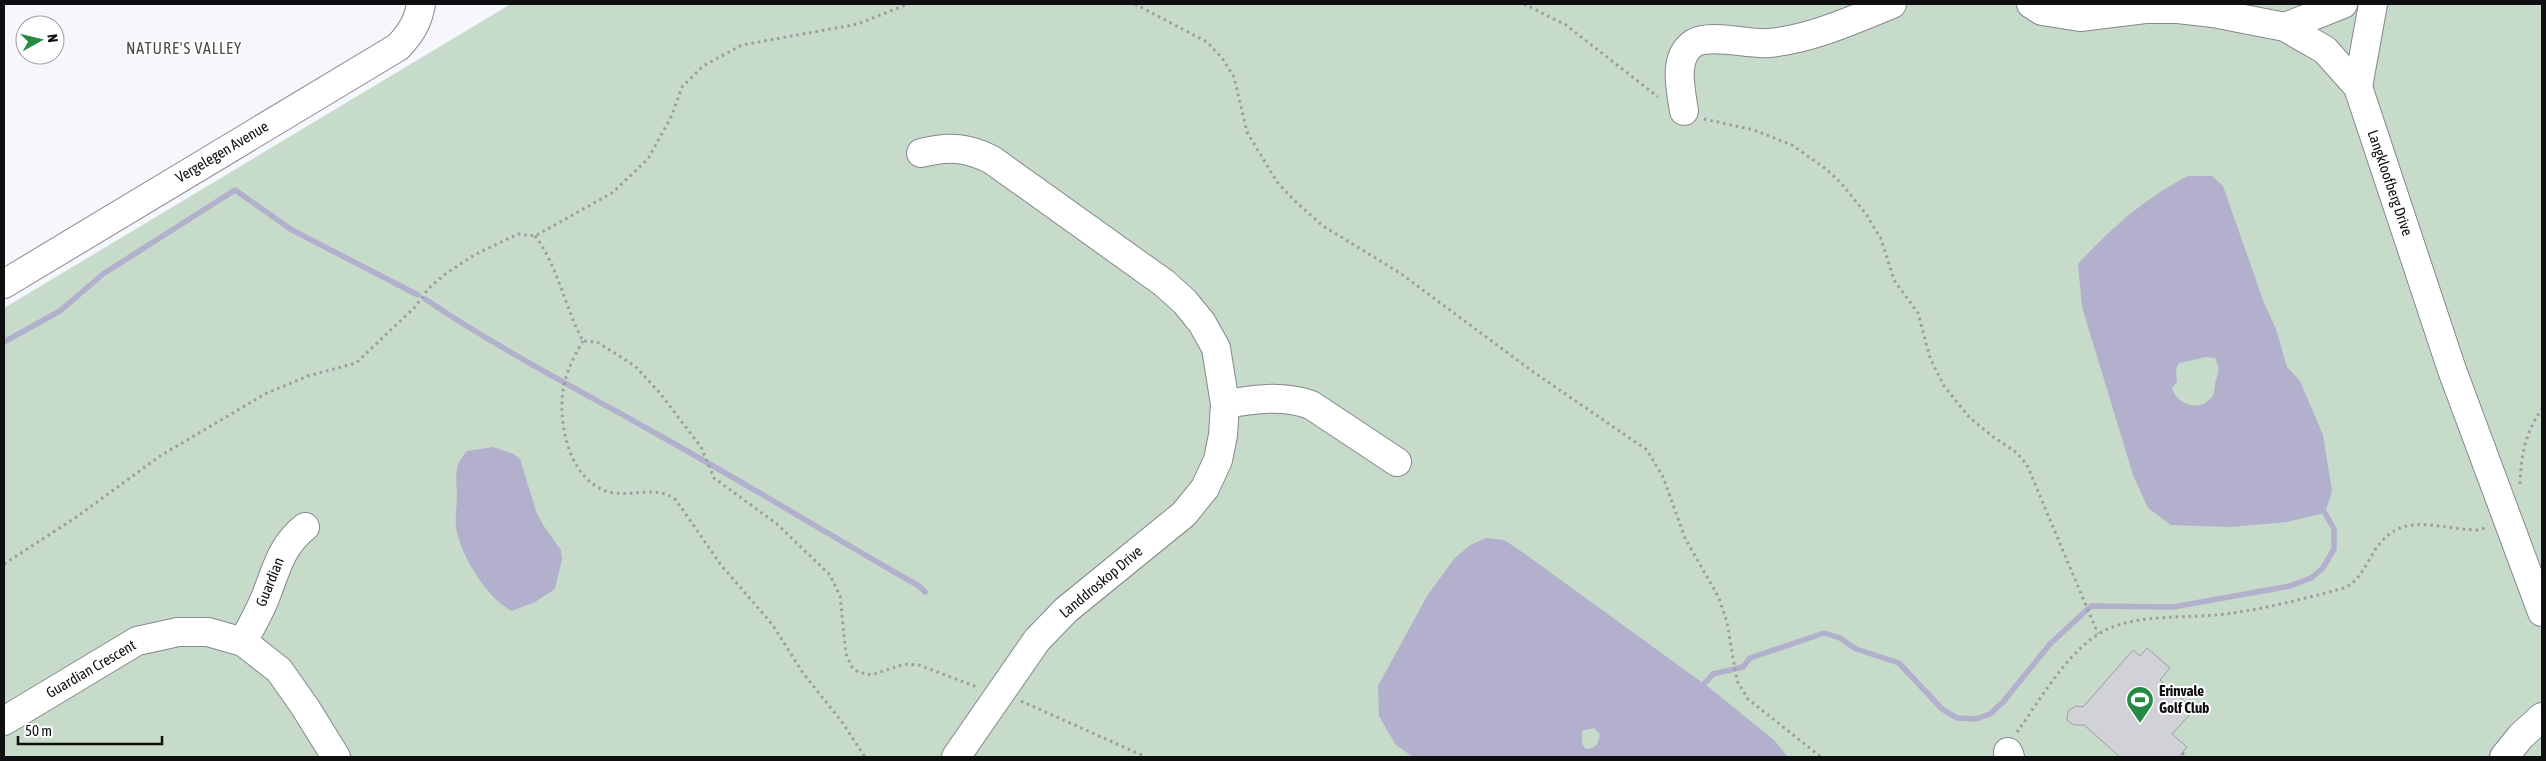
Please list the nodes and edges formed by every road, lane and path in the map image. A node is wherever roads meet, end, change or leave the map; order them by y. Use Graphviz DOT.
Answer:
graph roads {
  1 [pos="421,4"];
  2 [pos="908,4"];
  3 [pos="1135,4"];
  4 [pos="1524,4"];
  5 [pos="1892,4"];
  6 [pos="2031,4"];
  7 [pos="2343,4"];
  8 [pos="2373,4"];
  9 [pos="2285,27"];
  10 [pos="2358,86"];
  11 [pos="1684,111"];
  12 [pos="921,152"];
  13 [pos="535,236"];
  14 [pos="4,284"];
  15 [pos="583,341"];
  16 [pos="1225,404"];
  17 [pos="2542,410"];
  18 [pos="1397,462"];
  19 [pos="2508,520"];
  20 [pos="305,527"];
  21 [pos="4,564"];
  22 [pos="2542,612"];
  23 [pos="2098,634"];
  24 [pos="243,642"];
  25 [pos="999,694"];
  26 [pos="2542,717"];
  27 [pos="4,721"];
  28 [pos="2182,753"];
  29 [pos="2009,755"];
  30 [pos="336,757"];
  31 [pos="865,757"];
  32 [pos="956,757"];
  33 [pos="1146,757"];
  34 [pos="1821,757"];
  35 [pos="2186,757"];
  36 [pos="2504,757"];
  1 -- 14 [label="street, Vergelegen Avenue"];
  2 -- 13 [label="path"];
  3 -- 34 [label="path"];
  4 -- 11 [label="path"];
  5 -- 11 [label="street"];
  6 -- 9 [label="street, Langkloofberg Drive"];
  7 -- 9 [label="street"];
  8 -- 10 [label="street"];
  9 -- 10 [label="street, Langkloofberg Drive"];
  10 -- 19 [label="street, Langkloofberg Drive"];
  11 -- 23 [label="path"];
  12 -- 16 [label="street, Landdroskop Drive"];
  13 -- 15 [label="path"];
  13 -- 21 [label="path"];
  15 -- 25 [label="path"];
  15 -- 31 [label="path"];
  16 -- 18 [label="street"];
  16 -- 25 [label="street, Landdroskop Drive"];
  17 -- 19 [label="path"];
  19 -- 22 [label="street, Langkloofberg Drive"];
  19 -- 23 [label="path"];
  20 -- 24 [label="street, Guardian"];
  23 -- 29 [label="path"];
  24 -- 27 [label="street, Guardian Crescent"];
  24 -- 30 [label="street, Guardian Crescent"];
  25 -- 32 [label="street, Landdroskop Drive"];
  25 -- 33 [label="path"];
  26 -- 36 [label="street"];
  28 -- 35 [label="path"];
}
